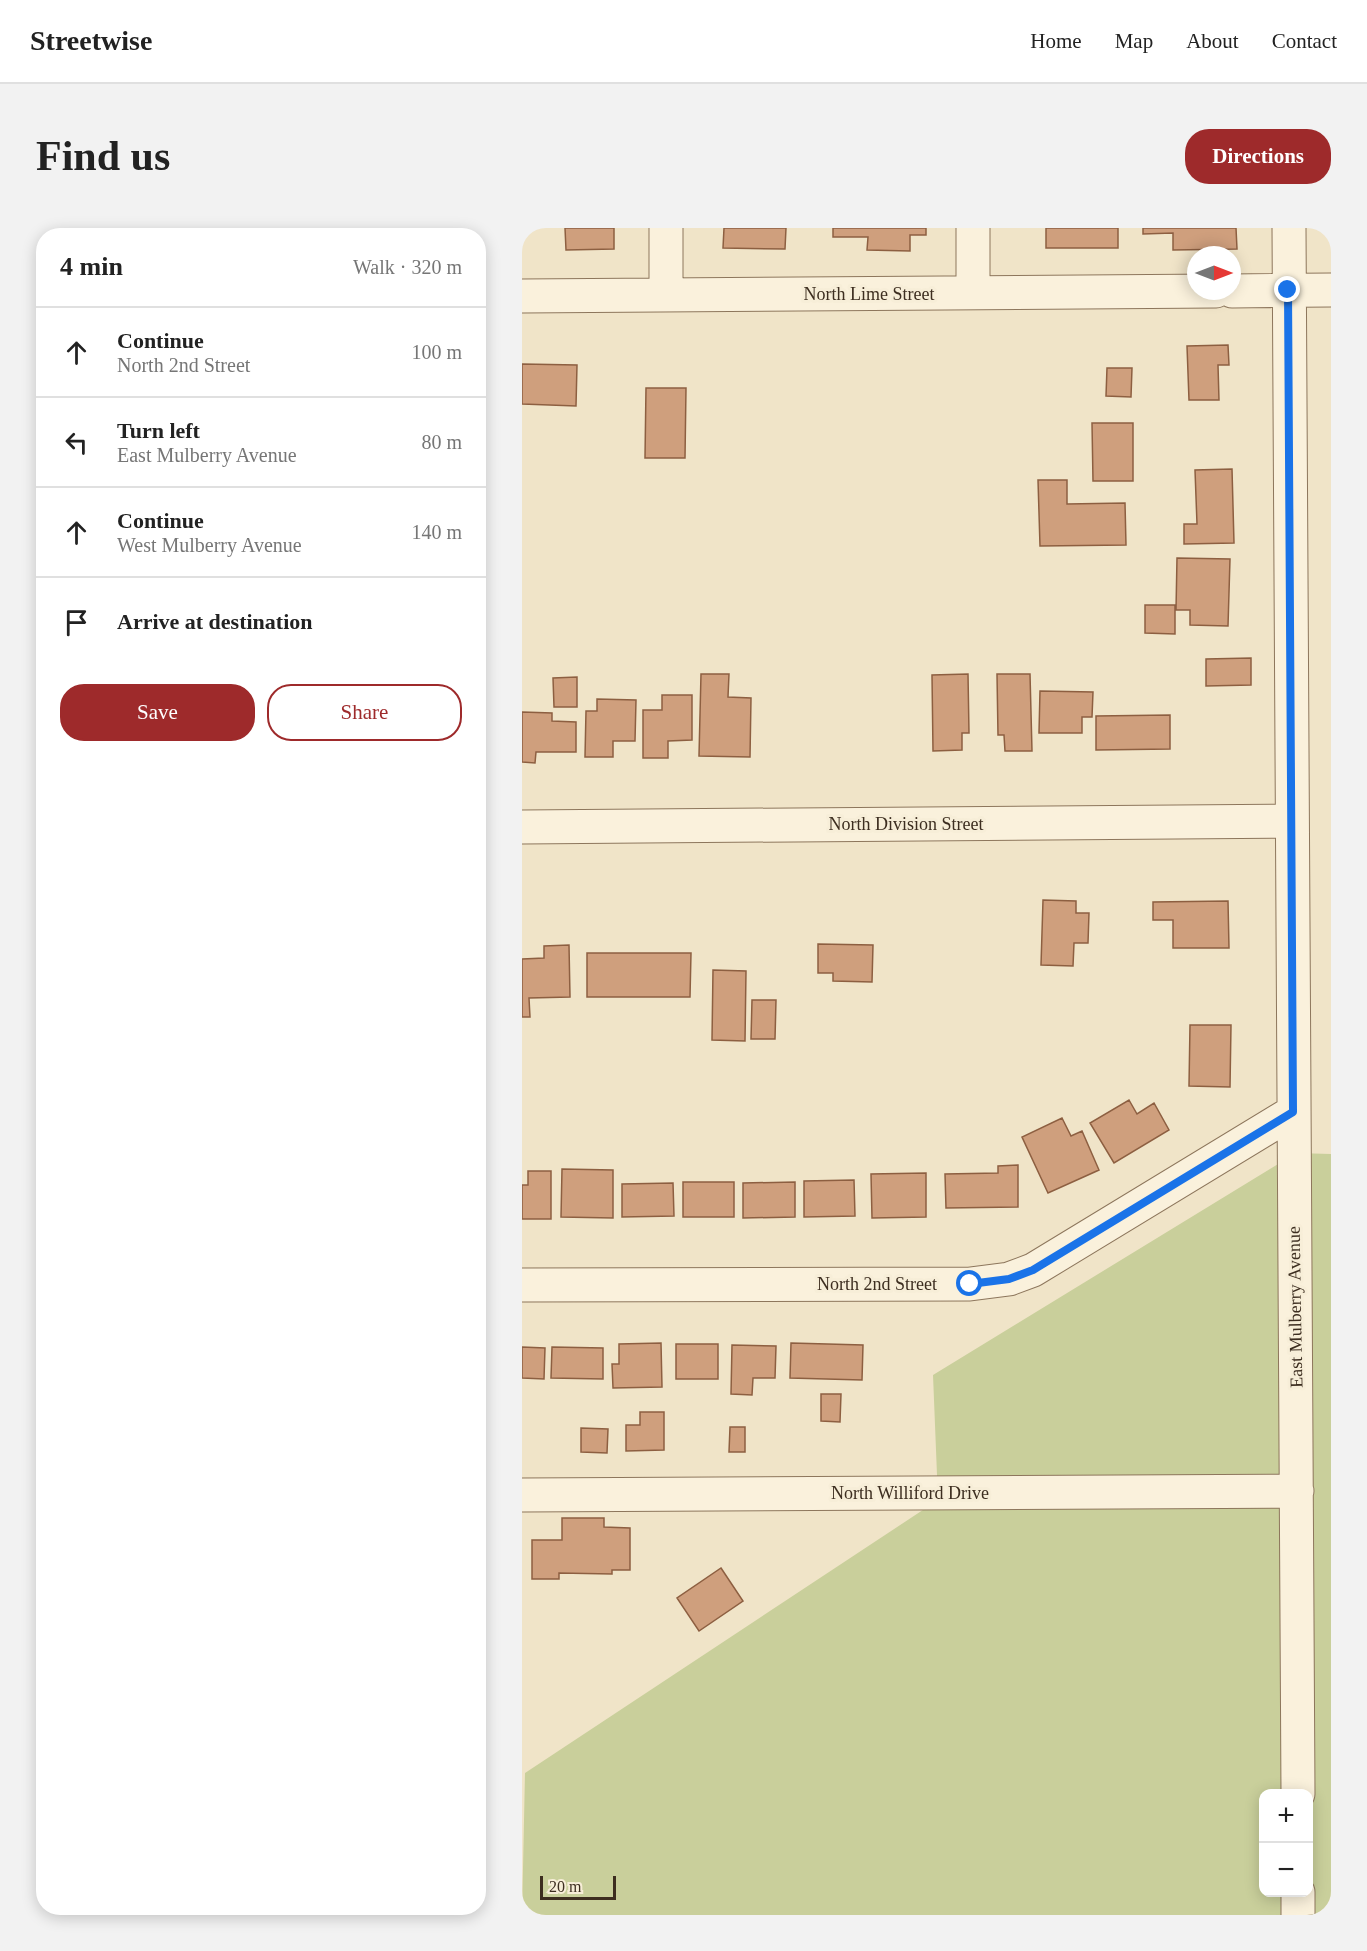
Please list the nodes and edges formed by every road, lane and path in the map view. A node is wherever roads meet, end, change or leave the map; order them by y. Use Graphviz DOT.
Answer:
graph roads {
  1 [pos="666,228"];
  2 [pos="973,228"];
  3 [pos="1289,228"];
  4 [pos="1288,290"];
  5 [pos="1331,290"];
  6 [pos="1187,291"];
  7 [pos="1241,291"];
  8 [pos="973,293"];
  9 [pos="666,295"];
  10 [pos="522,296"];
  11 [pos="1291,821"];
  12 [pos="522,827"];
  13 [pos="1293,1112"];
  14 [pos="522,1285"];
  15 [pos="1297,1491"];
  16 [pos="522,1495"];
  17 [pos="1298,1789"];
  18 [pos="1298,1897"];
  19 [pos="1298,1915"];
  1 -- 9 [label="street"];
  2 -- 8 [label="street"];
  3 -- 4 [label="street, East Mulberry Avenue"];
  4 -- 5 [label="street"];
  4 -- 7 [label="street"];
  4 -- 11 [label="street, East Mulberry Avenue"];
  6 -- 8 [label="street, North Lime Street"];
  8 -- 9 [label="street, North Lime Street"];
  9 -- 10 [label="street, North Lime Street"];
  11 -- 12 [label="street, North Division Street"];
  11 -- 13 [label="street, East Mulberry Avenue"];
  13 -- 14 [label="street, North 2nd Street"];
  13 -- 15 [label="street, East Mulberry Avenue"];
  15 -- 16 [label="street, North Williford Drive"];
  15 -- 17 [label="street, East Mulberry Avenue"];
  18 -- 19 [label="street"];
}
